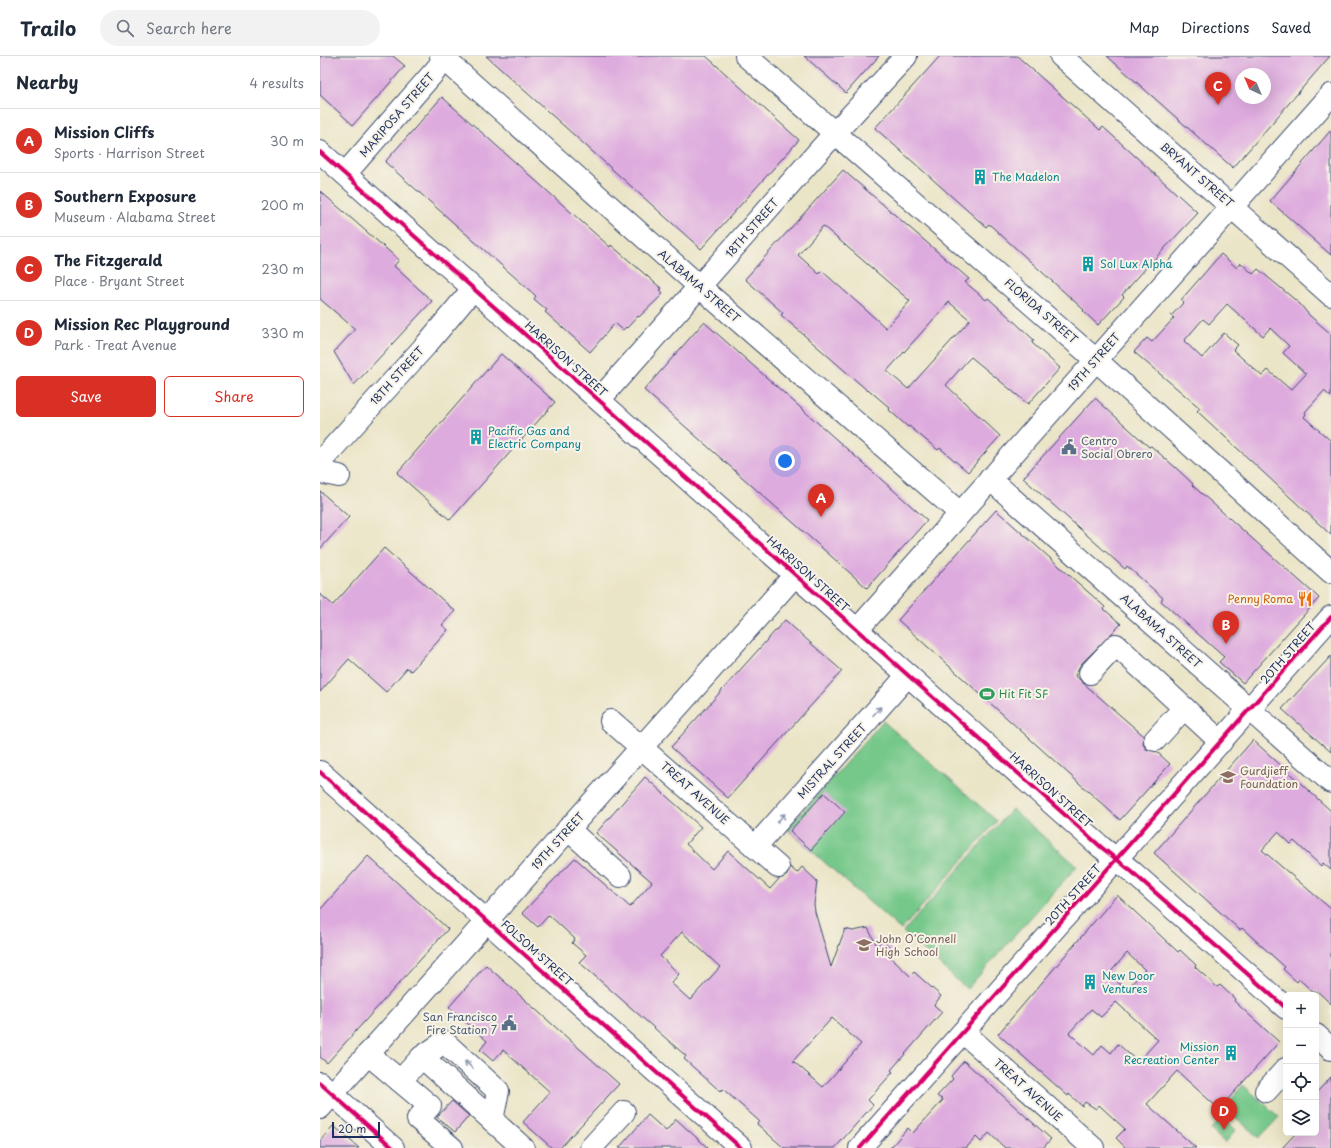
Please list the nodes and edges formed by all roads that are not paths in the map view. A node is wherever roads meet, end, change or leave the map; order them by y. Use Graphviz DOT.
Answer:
graph roads {
  1 [pos="746,56"];
  2 [pos="906,56"];
  3 [pos="1061,56"];
  4 [pos="445,57"];
  5 [pos="1331,95"];
  6 [pos="834,134"];
  7 [pos="320,152"];
  8 [pos="345,174"];
  9 [pos="1231,206"];
  10 [pos="700,287"];
  11 [pos="473,289"];
  12 [pos="1331,295"];
  13 [pos="1096,360"];
  14 [pos="599,400"];
  15 [pos="320,462"];
  16 [pos="990,479"];
  17 [pos="960,513"];
  18 [pos="1331,572"];
  19 [pos="795,574"];
  20 [pos="1331,617"];
  21 [pos="857,630"];
  22 [pos="1090,673"];
  23 [pos="908,675"];
  24 [pos="1184,708"];
  25 [pos="1250,710"];
  26 [pos="611,721"];
  27 [pos="1155,740"];
  28 [pos="1221,742"];
  29 [pos="642,747"];
  30 [pos="320,772"];
  31 [pos="1331,782"];
  32 [pos="568,829"];
  33 [pos="755,847"];
  34 [pos="1117,859"];
  35 [pos="778,867"];
  36 [pos="620,876"];
  37 [pos="487,920"];
  38 [pos="1283,1005"];
  39 [pos="963,1032"];
  40 [pos="1319,1038"];
  41 [pos="1331,1049"];
  42 [pos="368,1054"];
  43 [pos="422,1057"];
  44 [pos="1283,1072"];
  45 [pos="400,1081"];
  46 [pos="1266,1091"];
  47 [pos="324,1095"];
  48 [pos="624,1112"];
  49 [pos="492,1120"];
  50 [pos="393,1148"];
  51 [pos="452,1148"];
  52 [pos="523,1148"];
  53 [pos="591,1148"];
  54 [pos="741,1148"];
  55 [pos="860,1148"];
  56 [pos="1093,1148"];
  1 -- 6 [label="street, FLORIDA STREET"];
  2 -- 6 [label="street, 18TH STREET"];
  3 -- 9 [label="street, BRYANT STREET"];
  4 -- 8 [label="street, MARIPOSA STREET"];
  4 -- 10 [label="street, ALABAMA STREET"];
  5 -- 9 [label="street, 19TH STREET"];
  6 -- 10 [label="street, 18TH STREET"];
  6 -- 13 [label="street, FLORIDA STREET"];
  7 -- 8 [label="street, HARRISON STREET"];
  8 -- 11 [label="street, HARRISON STREET"];
  9 -- 12 [label="street, BRYANT STREET"];
  9 -- 13 [label="street, 19TH STREET"];
  10 -- 14 [label="street, 18TH STREET"];
  10 -- 17 [label="street, ALABAMA STREET"];
  11 -- 14 [label="street, HARRISON STREET"];
  11 -- 15 [label="street, 18TH STREET"];
  13 -- 16 [label="street, 19TH STREET"];
  13 -- 18 [label="street, FLORIDA STREET"];
  14 -- 19 [label="street, HARRISON STREET"];
  16 -- 17 [label="street, 19TH STREET"];
  16 -- 25 [label="street, ALABAMA STREET"];
  17 -- 21 [label="street, 19TH STREET"];
  19 -- 21 [label="street, HARRISON STREET"];
  19 -- 29 [label="street, 19TH STREET"];
  20 -- 25 [label="street, 20TH STREET"];
  21 -- 23 [label="street, HARRISON STREET"];
  22 -- 24 [label="street"];
  33 -- 23 [label="street, MISTRAL STREET, one-way"];
  23 -- 34 [label="street, HARRISON STREET"];
  24 -- 27 [label="street"];
  24 -- 28 [label="street"];
  25 -- 28 [label="street, 20TH STREET"];
  25 -- 31 [label="street, ALABAMA STREET"];
  26 -- 29 [label="street, TREAT AVENUE"];
  28 -- 34 [label="street, 20TH STREET"];
  29 -- 32 [label="street, 19TH STREET"];
  29 -- 33 [label="street, TREAT AVENUE"];
  30 -- 37 [label="street, FOLSOM STREET"];
  32 -- 36 [label="street"];
  32 -- 37 [label="street, 19TH STREET"];
  33 -- 35 [label="street, TREAT AVENUE"];
  34 -- 38 [label="street, HARRISON STREET"];
  34 -- 39 [label="street, 20TH STREET"];
  37 -- 42 [label="street, 19TH STREET"];
  37 -- 54 [label="street, FOLSOM STREET"];
  39 -- 55 [label="street, 20TH STREET"];
  39 -- 56 [label="street, TREAT AVENUE"];
  40 -- 41 [label="street"];
  42 -- 45 [label="street"];
  42 -- 47 [label="street, 19TH STREET"];
  43 -- 45 [label="street"];
  43 -- 49 [label="street"];
  49 -- 43 [label="street, one-way"];
  44 -- 46 [label="street"];
  45 -- 51 [label="street"];
  47 -- 50 [label="street"];
  48 -- 53 [label="street"];
  49 -- 52 [label="street"];
}
